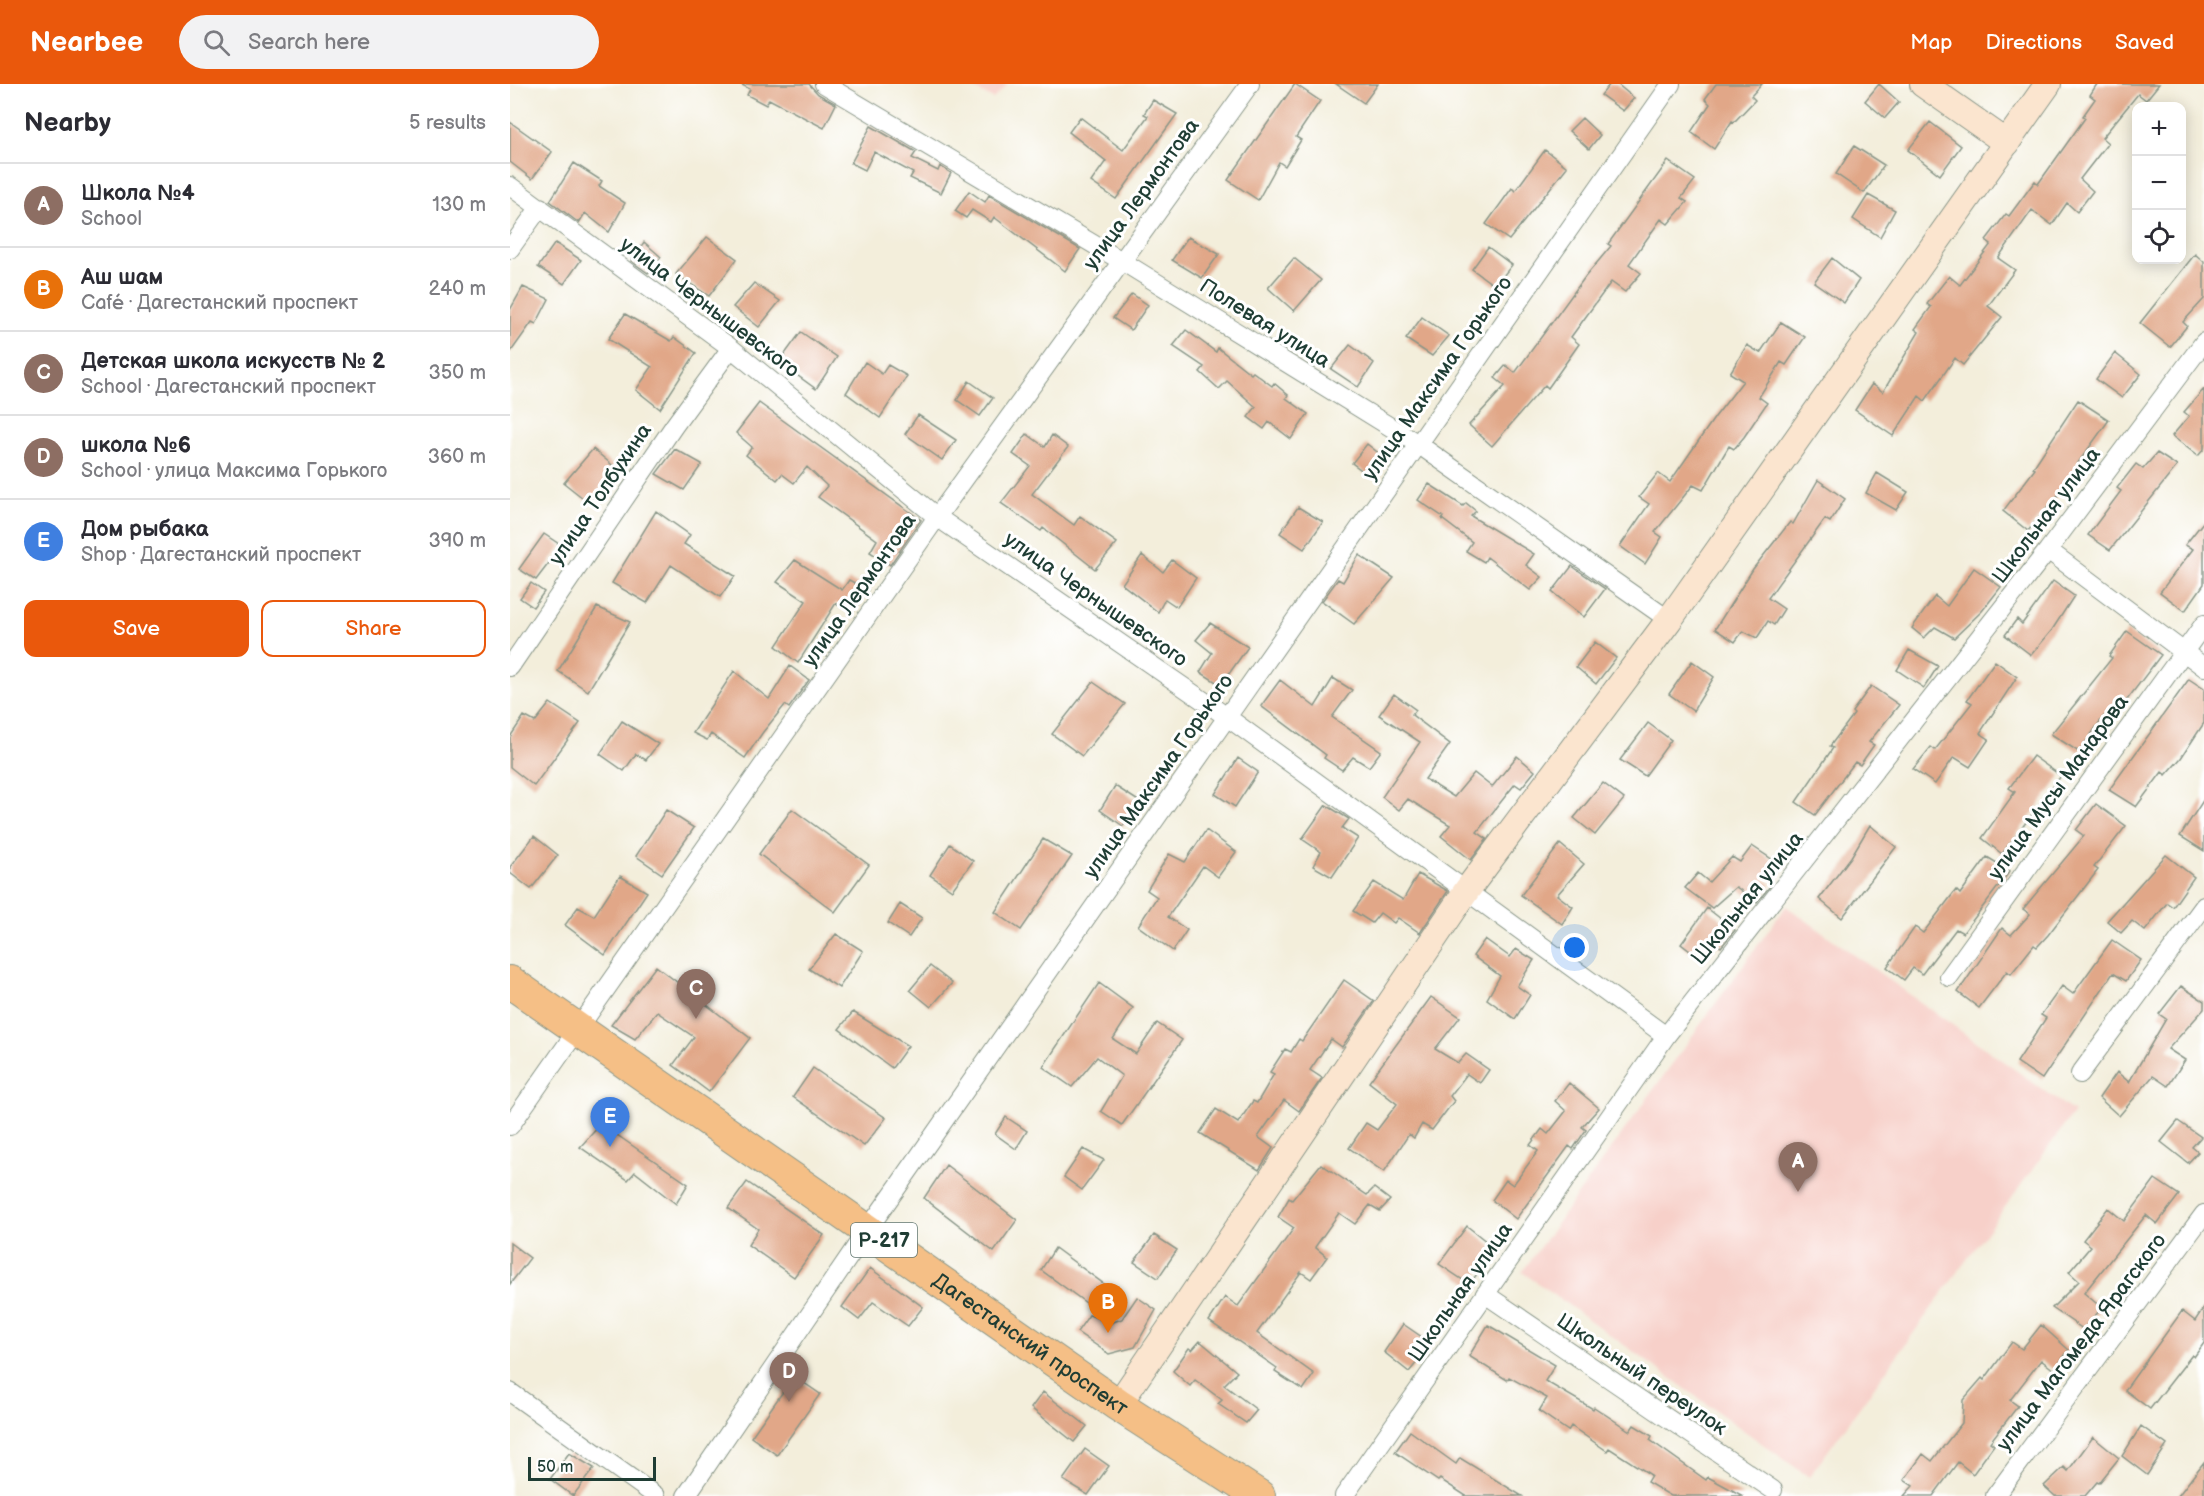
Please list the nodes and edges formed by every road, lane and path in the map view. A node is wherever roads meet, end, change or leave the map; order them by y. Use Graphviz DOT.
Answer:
graph roads {
  1 [pos="824,84"];
  2 [pos="1250,84"];
  3 [pos="1671,84"];
  4 [pos="1923,84"];
  5 [pos="2048,84"];
  6 [pos="2007,143"];
  7 [pos="510,186"];
  8 [pos="540,207"];
  9 [pos="510,249"];
  10 [pos="1120,260"];
  11 [pos="2204,342"];
  12 [pos="731,348"];
  13 [pos="1418,444"];
  14 [pos="937,518"];
  15 [pos="2048,550"];
  16 [pos="1670,620"];
  17 [pos="2204,624"];
  18 [pos="2183,652"];
  19 [pos="510,667"];
  20 [pos="2204,667"];
  21 [pos="1227,717"];
  22 [pos="1467,890"];
  23 [pos="2204,906"];
  24 [pos="1949,977"];
  25 [pos="510,982"];
  26 [pos="579,1031"];
  27 [pos="1666,1036"];
  28 [pos="2080,1074"];
  29 [pos="510,1126"];
  30 [pos="2204,1214"];
  31 [pos="868,1229"];
  32 [pos="1485,1294"];
  33 [pos="510,1392"];
  34 [pos="1118,1406"];
  35 [pos="1773,1490"];
  36 [pos="1248,1493"];
  37 [pos="656,1496"];
  38 [pos="686,1496"];
  39 [pos="1344,1496"];
  40 [pos="1995,1496"];
  1 -- 10 [label="street, Полевая улица"];
  2 -- 10 [label="street, улица Лермонтова"];
  3 -- 13 [label="street, улица Максима Горького"];
  4 -- 6 [label="street"];
  5 -- 6 [label="street"];
  6 -- 16 [label="street"];
  7 -- 8 [label="street, улица Чернышевского"];
  8 -- 9 [label="street"];
  8 -- 12 [label="street, улица Чернышевского"];
  10 -- 13 [label="street, Полевая улица"];
  10 -- 14 [label="street, улица Лермонтова"];
  11 -- 15 [label="street, Школьная улица"];
  12 -- 14 [label="street, улица Чернышевского"];
  12 -- 19 [label="street, улица Толбухина"];
  13 -- 16 [label="street, Полевая улица"];
  13 -- 21 [label="street, улица Максима Горького"];
  14 -- 21 [label="street, улица Чернышевского"];
  14 -- 26 [label="street, улица Лермонтова"];
  15 -- 18 [label="street"];
  15 -- 27 [label="street, Школьная улица"];
  16 -- 22 [label="street"];
  17 -- 18 [label="street, улица Мусы Манарова"];
  18 -- 20 [label="street"];
  18 -- 24 [label="street, улица Мусы Манарова"];
  21 -- 22 [label="street, улица Чернышевского"];
  21 -- 31 [label="street, улица Максима Горького"];
  22 -- 27 [label="street, улица Чернышевского"];
  22 -- 34 [label="street"];
  23 -- 28 [label="street"];
  25 -- 26 [label="highway, Дагестанский проспект / Р-217"];
  26 -- 29 [label="street, улица Лермонтова"];
  26 -- 31 [label="highway, Дагестанский проспект / Р-217"];
  27 -- 32 [label="street, Школьная улица"];
  30 -- 40 [label="street, улица Магомеда Ярагского"];
  31 -- 34 [label="highway, Дагестанский проспект / Р-217"];
  31 -- 38 [label="street, улица Максима Горького"];
  32 -- 35 [label="street, Школьный переулок"];
  32 -- 39 [label="street, Школьная улица"];
  33 -- 37 [label="street"];
  34 -- 36 [label="highway, Дагестанский проспект / Р-217"];
}
